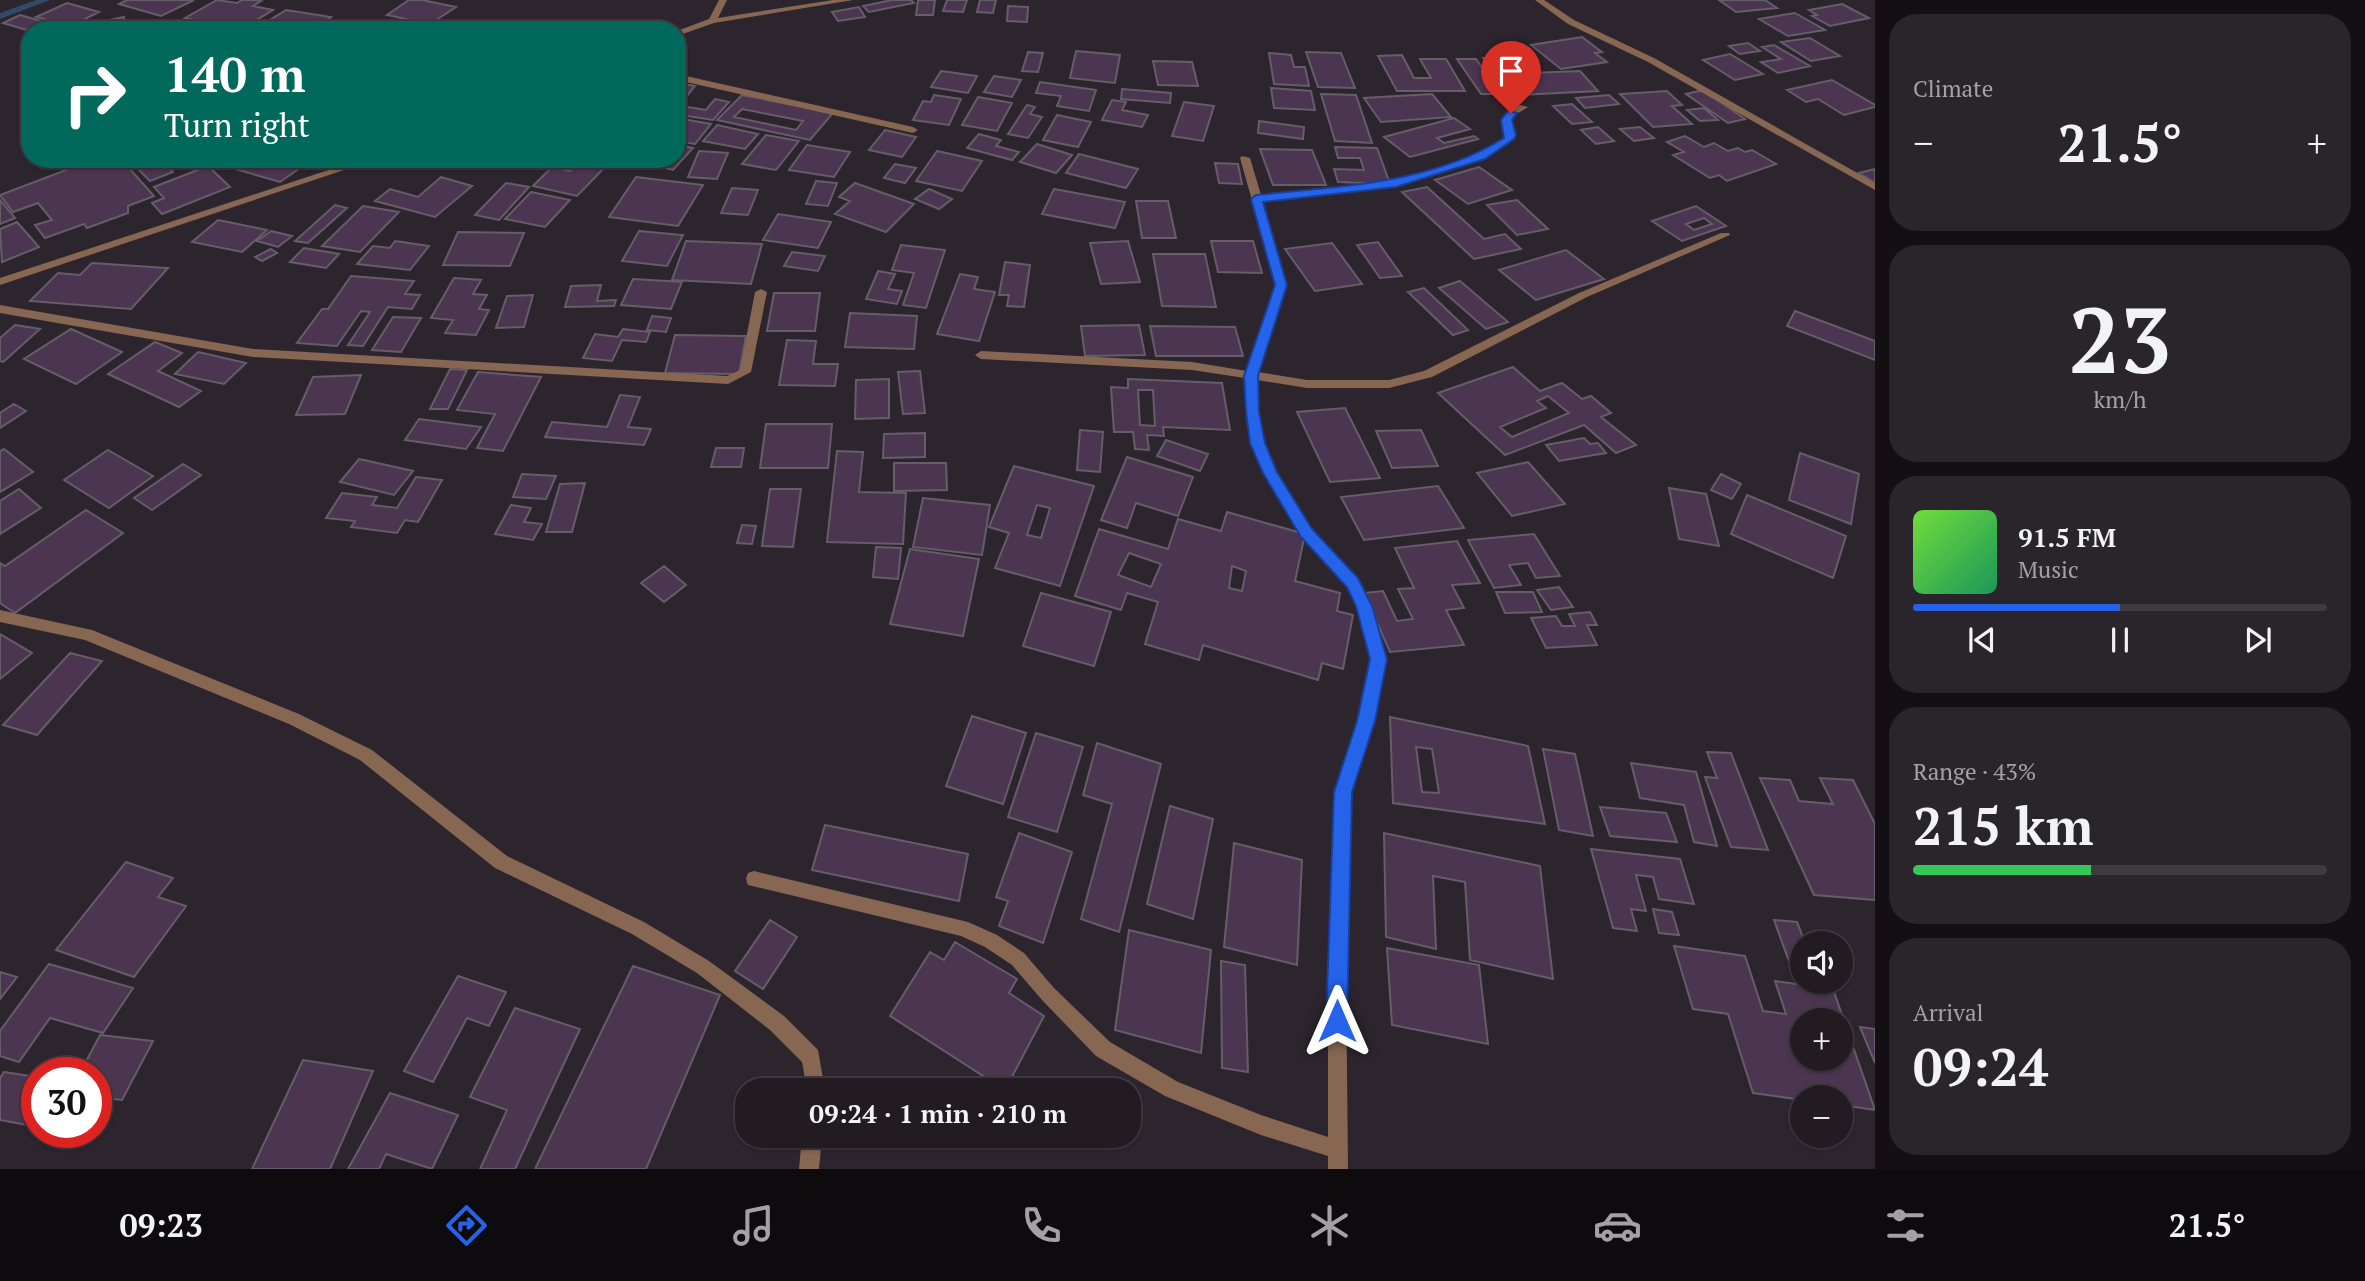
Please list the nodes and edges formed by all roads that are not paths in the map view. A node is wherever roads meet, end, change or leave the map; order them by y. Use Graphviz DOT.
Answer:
graph roads {
  1 [pos="723,0"];
  2 [pos="849,0"];
  3 [pos="1539,0"];
  4 [pos="712,21"];
  5 [pos="686,31"];
  6 [pos="686,78"];
  7 [pos="1523,107"];
  8 [pos="912,130"];
  9 [pos="1245,158"];
  10 [pos="345,168"];
  11 [pos="1875,187"];
  12 [pos="1256,199"];
  13 [pos="1725,234"];
  14 [pos="0,282"];
  15 [pos="761,292"];
  16 [pos="0,309"];
  17 [pos="981,355"];
  18 [pos="1251,376"];
  19 [pos="0,616"];
  20 [pos="754,879"];
  21 [pos="814,1078"];
  22 [pos="811,1148"];
  23 [pos="1336,1149"];
  24 [pos="809,1169"];
  25 [pos="1338,1169"];
  1 -- 4 [label="street"];
  2 -- 4 [label="street"];
  3 -- 11 [label="street"];
  4 -- 5 [label="street"];
  6 -- 8 [label="street"];
  7 -- 12 [label="street"];
  9 -- 12 [label="street"];
  10 -- 14 [label="street"];
  12 -- 18 [label="street"];
  13 -- 18 [label="street"];
  15 -- 16 [label="street"];
  17 -- 18 [label="street"];
  18 -- 23 [label="street"];
  19 -- 21 [label="street"];
  20 -- 23 [label="street"];
  22 -- 24 [label="street"];
  23 -- 25 [label="street"];
}
